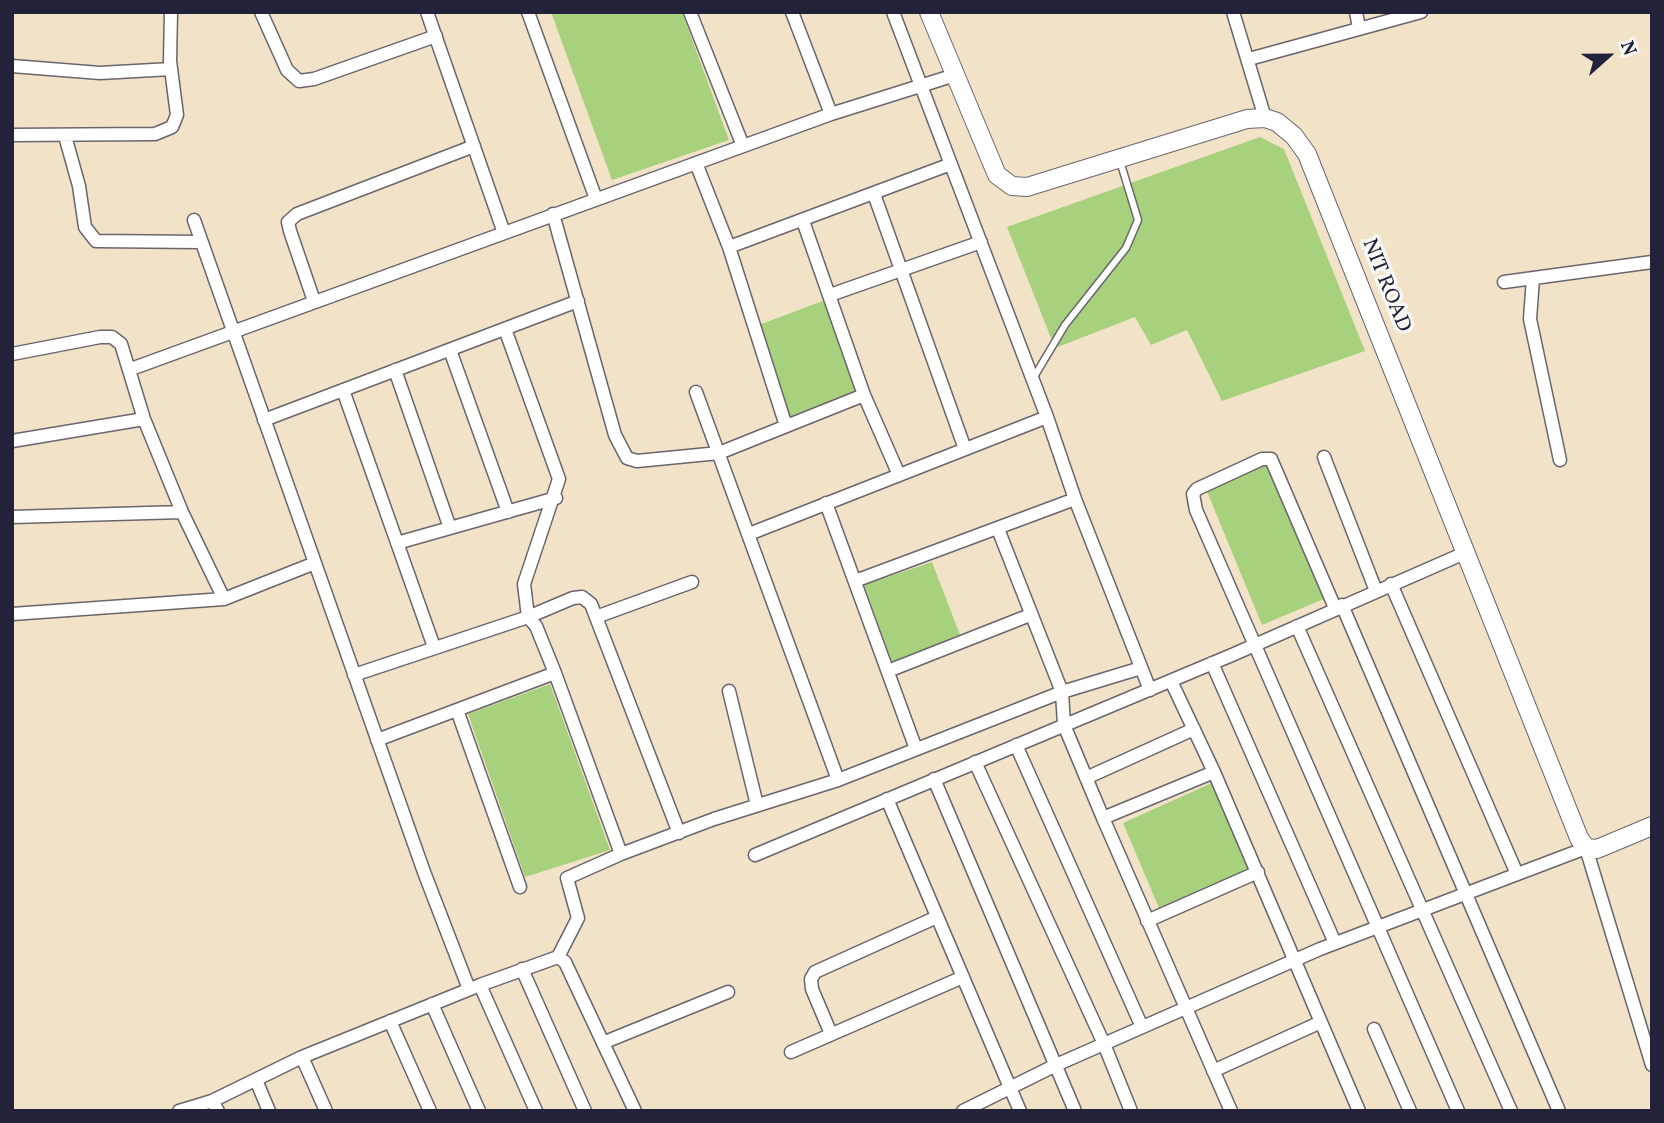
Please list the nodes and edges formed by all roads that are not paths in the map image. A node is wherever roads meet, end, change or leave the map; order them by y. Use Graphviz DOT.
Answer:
graph roads {
  1 [pos="172,12"];
  2 [pos="261,12"];
  3 [pos="427,12"];
  4 [pos="528,12"];
  5 [pos="690,12"];
  6 [pos="792,12"];
  7 [pos="893,12"];
  8 [pos="929,12"];
  9 [pos="1233,12"];
  10 [pos="1356,12"];
  11 [pos="1421,12"];
  12 [pos="1405,14"];
  13 [pos="1359,28"];
  14 [pos="436,36"];
  15 [pos="1249,59"];
  16 [pos="12,66"];
  17 [pos="171,69"];
  18 [pos="955,75"];
  19 [pos="921,88"];
  20 [pos="831,114"];
  21 [pos="1265,118"];
  22 [pos="12,135"];
  23 [pos="65,136"];
  24 [pos="474,146"];
  25 [pos="743,146"];
  26 [pos="1119,159"];
  27 [pos="696,163"];
  28 [pos="951,164"];
  29 [pos="874,194"];
  30 [pos="596,199"];
  31 [pos="553,214"];
  32 [pos="194,220"];
  33 [pos="803,222"];
  34 [pos="504,233"];
  35 [pos="201,242"];
  36 [pos="981,242"];
  37 [pos="729,247"];
  38 [pos="1652,262"];
  39 [pos="901,270"];
  40 [pos="1533,278"];
  41 [pos="1504,282"];
  42 [pos="830,295"];
  43 [pos="314,301"];
  44 [pos="578,301"];
  45 [pos="505,329"];
  46 [pos="232,330"];
  47 [pos="450,349"];
  48 [pos="12,354"];
  49 [pos="131,369"];
  50 [pos="395,370"];
  51 [pos="1032,379"];
  52 [pos="343,390"];
  53 [pos="696,393"];
  54 [pos="864,396"];
  55 [pos="1047,417"];
  56 [pos="144,419"];
  57 [pos="264,420"];
  58 [pos="786,426"];
  59 [pos="12,441"];
  60 [pos="965,449"];
  61 [pos="719,453"];
  62 [pos="1324,457"];
  63 [pos="1560,460"];
  64 [pos="899,475"];
  65 [pos="556,498"];
  66 [pos="1075,499"];
  67 [pos="827,503"];
  68 [pos="182,512"];
  69 [pos="508,512"];
  70 [pos="12,517"];
  71 [pos="450,528"];
  72 [pos="998,529"];
  73 [pos="749,534"];
  74 [pos="397,543"];
  75 [pos="1467,552"];
  76 [pos="315,563"];
  77 [pos="855,581"];
  78 [pos="692,582"];
  79 [pos="1391,584"];
  80 [pos="1376,591"];
  81 [pos="224,599"];
  82 [pos="1339,607"];
  83 [pos="12,614"];
  84 [pos="1030,615"];
  85 [pos="528,617"];
  86 [pos="596,617"];
  87 [pos="1297,626"];
  88 [pos="1254,646"];
  89 [pos="434,647"];
  90 [pos="1212,663"];
  91 [pos="1142,668"];
  92 [pos="888,671"];
  93 [pos="555,673"];
  94 [pos="354,675"];
  95 [pos="1171,681"];
  96 [pos="1150,690"];
  97 [pos="729,691"];
  98 [pos="1062,692"];
  99 [pos="457,710"];
  100 [pos="1064,725"];
  101 [pos="1194,729"];
  102 [pos="377,740"];
  103 [pos="1016,745"];
  104 [pos="916,750"];
  105 [pos="975,762"];
  106 [pos="1214,772"];
  107 [pos="1086,778"];
  108 [pos="934,779"];
  109 [pos="838,780"];
  110 [pos="887,799"];
  111 [pos="752,807"];
  112 [pos="1103,818"];
  113 [pos="1652,826"];
  114 [pos="679,833"];
  115 [pos="1586,848"];
  116 [pos="621,854"];
  117 [pos="755,856"];
  118 [pos="1258,872"];
  119 [pos="1517,874"];
  120 [pos="520,887"];
  121 [pos="1467,893"];
  122 [pos="1425,911"];
  123 [pos="937,918"];
  124 [pos="1147,921"];
  125 [pos="1379,929"];
  126 [pos="1335,943"];
  127 [pos="558,957"];
  128 [pos="1294,960"];
  129 [pos="522,969"];
  130 [pos="963,977"];
  131 [pos="475,987"];
  132 [pos="729,992"];
  133 [pos="432,1004"];
  134 [pos="1185,1008"];
  135 [pos="390,1021"];
  136 [pos="1321,1022"];
  137 [pos="1142,1027"];
  138 [pos="1374,1029"];
  139 [pos="831,1034"];
  140 [pos="605,1042"];
  141 [pos="1104,1044"];
  142 [pos="791,1052"];
  143 [pos="302,1057"];
  144 [pos="1056,1065"];
  145 [pos="1652,1065"];
  146 [pos="1213,1071"];
  147 [pos="256,1080"];
  148 [pos="1010,1088"];
  149 [pos="215,1106"];
  150 [pos="179,1111"];
  151 [pos="269,1111"];
  152 [pos="326,1111"];
  153 [pos="430,1111"];
  154 [pos="479,1111"];
  155 [pos="536,1111"];
  156 [pos="584,1111"];
  157 [pos="635,1111"];
  158 [pos="962,1111"];
  159 [pos="1020,1111"];
  160 [pos="1075,1111"];
  161 [pos="1131,1111"];
  162 [pos="1231,1111"];
  163 [pos="1359,1111"];
  164 [pos="1410,1111"];
  165 [pos="1458,1111"];
  166 [pos="1511,1111"];
  167 [pos="1559,1111"];
  1 -- 17 [label="street"];
  2 -- 14 [label="street"];
  3 -- 14 [label="street"];
  4 -- 30 [label="street"];
  5 -- 25 [label="street"];
  6 -- 20 [label="street"];
  7 -- 19 [label="street"];
  8 -- 18 [label="main road"];
  9 -- 15 [label="street"];
  10 -- 13 [label="street"];
  11 -- 12 [label="street"];
  12 -- 13 [label="street"];
  13 -- 15 [label="street"];
  14 -- 24 [label="street"];
  15 -- 21 [label="street"];
  16 -- 17 [label="street"];
  17 -- 23 [label="street"];
  18 -- 19 [label="street"];
  18 -- 26 [label="main road"];
  19 -- 20 [label="street"];
  19 -- 28 [label="street"];
  20 -- 25 [label="street"];
  21 -- 26 [label="main road"];
  21 -- 75 [label="main road, NIT ROAD"];
  22 -- 23 [label="street"];
  23 -- 35 [label="street"];
  24 -- 34 [label="street"];
  24 -- 43 [label="street"];
  25 -- 27 [label="street"];
  26 -- 51 [label="lane"];
  27 -- 30 [label="street"];
  27 -- 37 [label="street"];
  28 -- 29 [label="street"];
  28 -- 36 [label="street"];
  29 -- 33 [label="street"];
  29 -- 39 [label="street"];
  30 -- 31 [label="street"];
  31 -- 34 [label="street"];
  31 -- 44 [label="street"];
  32 -- 35 [label="street"];
  33 -- 37 [label="street"];
  33 -- 42 [label="street"];
  34 -- 43 [label="street"];
  35 -- 46 [label="street"];
  36 -- 39 [label="street"];
  36 -- 51 [label="street"];
  37 -- 58 [label="street"];
  38 -- 40 [label="street"];
  39 -- 42 [label="street"];
  39 -- 60 [label="street"];
  40 -- 41 [label="street"];
  40 -- 63 [label="street"];
  42 -- 54 [label="street"];
  43 -- 46 [label="street"];
  44 -- 45 [label="street"];
  44 -- 61 [label="street"];
  45 -- 47 [label="street"];
  45 -- 65 [label="street"];
  46 -- 49 [label="street"];
  46 -- 57 [label="street"];
  47 -- 50 [label="street"];
  47 -- 69 [label="street"];
  48 -- 49 [label="street"];
  49 -- 56 [label="street"];
  50 -- 52 [label="street"];
  50 -- 71 [label="street"];
  51 -- 55 [label="street"];
  52 -- 57 [label="street"];
  52 -- 74 [label="street"];
  53 -- 61 [label="street"];
  54 -- 58 [label="street"];
  54 -- 64 [label="street"];
  55 -- 60 [label="street"];
  55 -- 66 [label="street"];
  56 -- 59 [label="street"];
  56 -- 68 [label="street"];
  57 -- 76 [label="street"];
  58 -- 61 [label="street"];
  60 -- 64 [label="street"];
  61 -- 73 [label="street"];
  62 -- 80 [label="street"];
  64 -- 67 [label="street"];
  65 -- 69 [label="street"];
  65 -- 85 [label="street"];
  66 -- 72 [label="street"];
  66 -- 91 [label="street"];
  67 -- 73 [label="street"];
  67 -- 77 [label="street"];
  68 -- 70 [label="street"];
  68 -- 81 [label="street"];
  69 -- 71 [label="street"];
  71 -- 74 [label="street"];
  72 -- 77 [label="street"];
  72 -- 84 [label="street"];
  73 -- 109 [label="street"];
  74 -- 89 [label="street"];
  75 -- 79 [label="street"];
  75 -- 115 [label="main road, NIT ROAD"];
  76 -- 81 [label="street"];
  76 -- 94 [label="street"];
  77 -- 92 [label="street"];
  78 -- 86 [label="street"];
  79 -- 80 [label="street"];
  79 -- 119 [label="street"];
  80 -- 82 [label="street"];
  81 -- 83 [label="street"];
  82 -- 87 [label="street"];
  82 -- 88 [label="street"];
  82 -- 121 [label="street"];
  84 -- 92 [label="street"];
  84 -- 98 [label="street"];
  85 -- 86 [label="street"];
  85 -- 89 [label="street"];
  85 -- 93 [label="street"];
  86 -- 114 [label="street"];
  87 -- 88 [label="street"];
  87 -- 122 [label="street"];
  88 -- 90 [label="street"];
  88 -- 125 [label="street"];
  89 -- 94 [label="street"];
  90 -- 95 [label="street"];
  90 -- 126 [label="street"];
  91 -- 96 [label="street"];
  91 -- 98 [label="street"];
  92 -- 104 [label="street"];
  93 -- 99 [label="street"];
  93 -- 116 [label="street"];
  94 -- 102 [label="street"];
  95 -- 96 [label="street"];
  95 -- 101 [label="street"];
  96 -- 100 [label="street"];
  97 -- 111 [label="street"];
  98 -- 100 [label="street"];
  98 -- 104 [label="street"];
  99 -- 102 [label="street"];
  99 -- 120 [label="street"];
  100 -- 103 [label="street"];
  100 -- 107 [label="street"];
  101 -- 106 [label="street"];
  101 -- 107 [label="street"];
  102 -- 131 [label="street"];
  103 -- 105 [label="street"];
  103 -- 137 [label="street"];
  104 -- 109 [label="street"];
  105 -- 108 [label="street"];
  105 -- 141 [label="street"];
  106 -- 112 [label="street"];
  106 -- 118 [label="street"];
  107 -- 112 [label="street"];
  108 -- 110 [label="street"];
  108 -- 144 [label="street"];
  109 -- 111 [label="street"];
  110 -- 117 [label="street"];
  110 -- 123 [label="street"];
  111 -- 114 [label="street"];
  112 -- 124 [label="street"];
  113 -- 115 [label="main road"];
  114 -- 116 [label="street"];
  115 -- 119 [label="street"];
  115 -- 145 [label="street"];
  116 -- 127 [label="street"];
  118 -- 124 [label="street"];
  118 -- 128 [label="street"];
  119 -- 121 [label="street"];
  121 -- 122 [label="street"];
  121 -- 167 [label="street"];
  122 -- 125 [label="street"];
  122 -- 166 [label="street"];
  123 -- 130 [label="street"];
  123 -- 139 [label="street"];
  124 -- 134 [label="street"];
  125 -- 126 [label="street"];
  125 -- 165 [label="street"];
  126 -- 128 [label="street"];
  127 -- 129 [label="street"];
  127 -- 140 [label="street"];
  128 -- 134 [label="street"];
  128 -- 136 [label="street"];
  129 -- 131 [label="street"];
  129 -- 156 [label="street"];
  130 -- 139 [label="street"];
  130 -- 148 [label="street"];
  131 -- 133 [label="street"];
  131 -- 155 [label="street"];
  132 -- 140 [label="street"];
  133 -- 135 [label="street"];
  133 -- 154 [label="street"];
  134 -- 137 [label="street"];
  134 -- 146 [label="street"];
  135 -- 143 [label="street"];
  135 -- 153 [label="street"];
  136 -- 146 [label="street"];
  136 -- 163 [label="street"];
  137 -- 141 [label="street"];
  138 -- 164 [label="street"];
  139 -- 142 [label="street"];
  140 -- 157 [label="street"];
  141 -- 144 [label="street"];
  141 -- 161 [label="street"];
  143 -- 147 [label="street"];
  143 -- 152 [label="street"];
  144 -- 148 [label="street"];
  144 -- 160 [label="street"];
  146 -- 162 [label="street"];
  147 -- 149 [label="street"];
  147 -- 151 [label="street"];
  148 -- 158 [label="street"];
  148 -- 159 [label="street"];
  149 -- 150 [label="street"];
}
